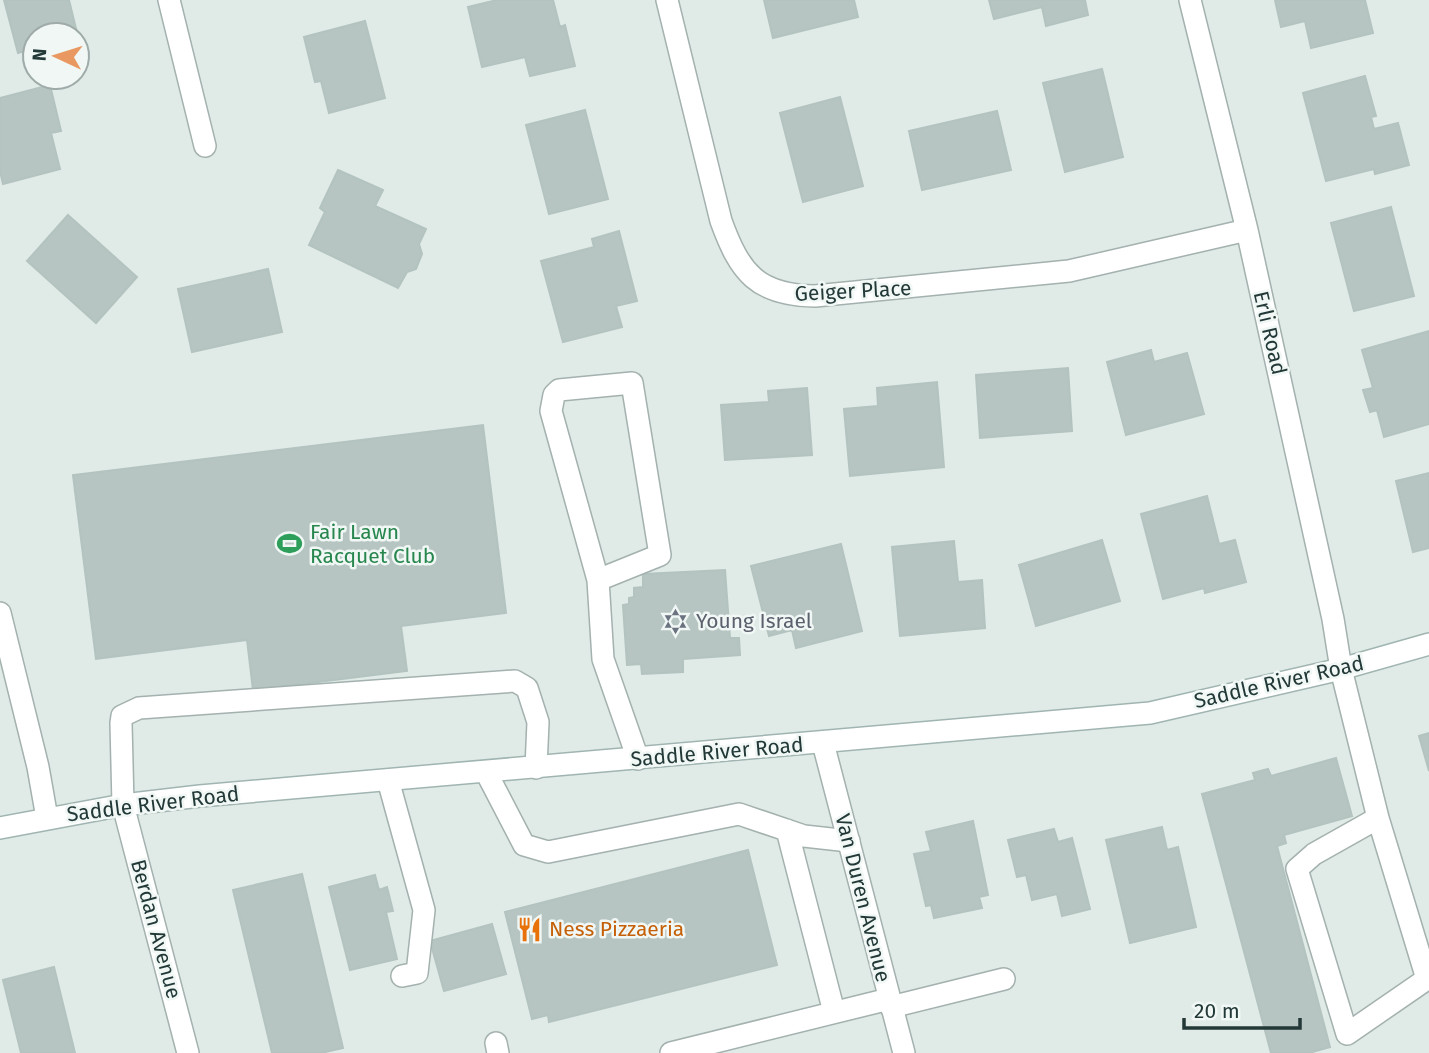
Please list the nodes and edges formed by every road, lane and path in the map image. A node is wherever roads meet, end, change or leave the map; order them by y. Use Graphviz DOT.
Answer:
graph roads {
  1 [pos="169,0"];
  2 [pos="667,0"];
  3 [pos="1190,0"];
  4 [pos="205,146"];
  5 [pos="1247,230"];
  6 [pos="598,580"];
  7 [pos="0,613"];
  8 [pos="1429,644"];
  9 [pos="1341,669"];
  10 [pos="823,743"];
  11 [pos="638,759"];
  12 [pos="536,768"];
  13 [pos="486,772"];
  14 [pos="388,780"];
  15 [pos="123,805"];
  16 [pos="47,818"];
  17 [pos="1378,818"];
  18 [pos="0,828"];
  19 [pos="787,830"];
  20 [pos="849,841"];
  21 [pos="402,976"];
  22 [pos="1004,979"];
  23 [pos="890,1003"];
  24 [pos="834,1012"];
  25 [pos="188,1053"];
  26 [pos="671,1053"];
  27 [pos="904,1053"];
  1 -- 4 [label="street"];
  2 -- 5 [label="street, Geiger Place"];
  3 -- 5 [label="street, Erli Road"];
  5 -- 9 [label="street, Erli Road"];
  6 -- 6 [label="street"];
  6 -- 11 [label="street"];
  7 -- 16 [label="street"];
  8 -- 9 [label="street, Saddle River Road"];
  9 -- 10 [label="street, Saddle River Road"];
  9 -- 17 [label="street, Erli Road"];
  10 -- 11 [label="street, Saddle River Road"];
  10 -- 20 [label="street, Van Duren Avenue"];
  11 -- 12 [label="street, Saddle River Road"];
  12 -- 13 [label="street, Saddle River Road"];
  12 -- 15 [label="street, Berdan Avenue"];
  13 -- 14 [label="street, Saddle River Road"];
  13 -- 19 [label="street"];
  14 -- 15 [label="street, Saddle River Road"];
  14 -- 21 [label="street"];
  15 -- 16 [label="street, Saddle River Road"];
  15 -- 25 [label="street, Berdan Avenue"];
  16 -- 18 [label="street, Saddle River Road"];
  17 -- 17 [label="street, Erli Road"];
  19 -- 20 [label="street"];
  19 -- 24 [label="street"];
  20 -- 23 [label="street, Van Duren Avenue"];
  22 -- 23 [label="street"];
  23 -- 24 [label="street"];
  23 -- 27 [label="street, Van Duren Avenue"];
  24 -- 26 [label="street"];
}
